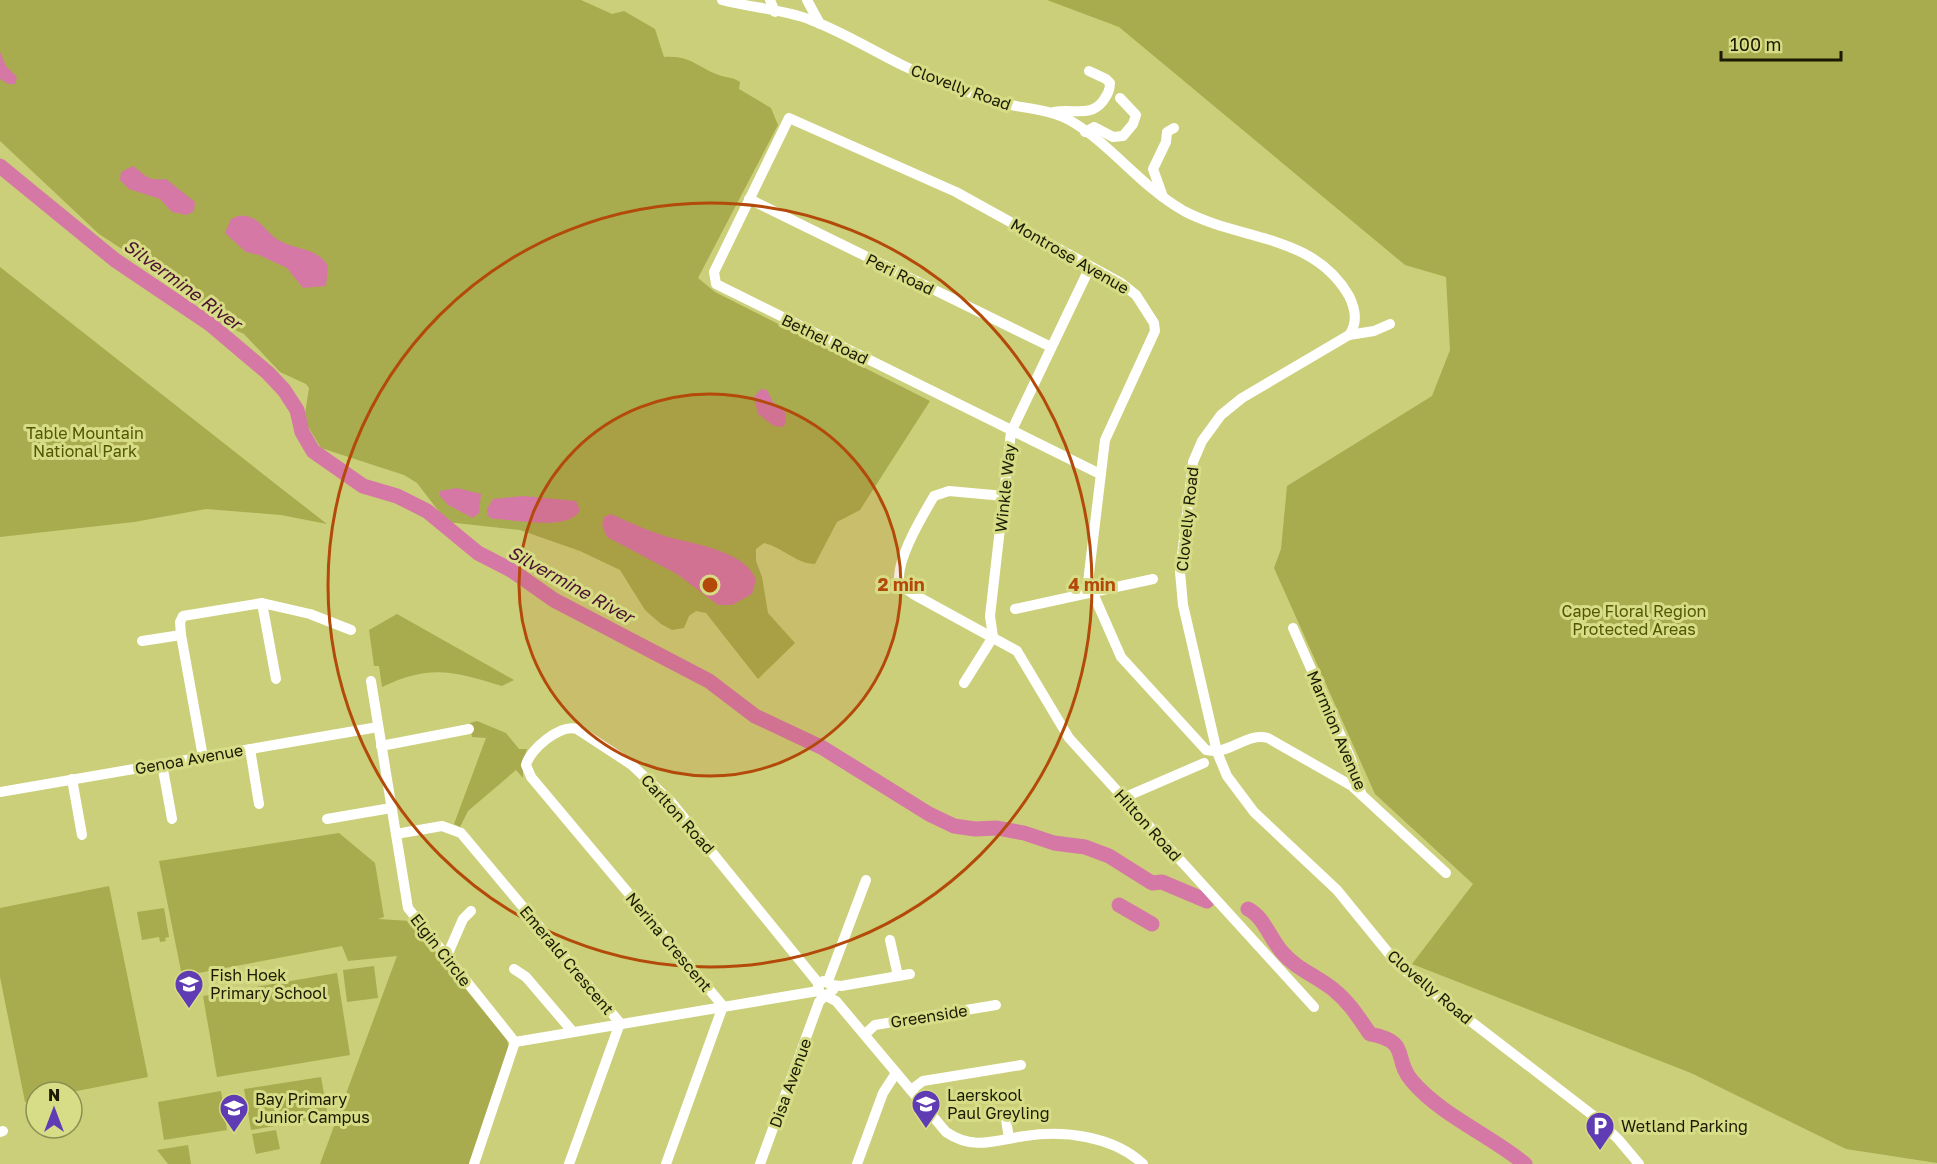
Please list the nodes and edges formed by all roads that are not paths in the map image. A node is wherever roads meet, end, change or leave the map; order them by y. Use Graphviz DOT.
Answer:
graph roads {
  1 [pos="722,0"];
  2 [pos="770,0"];
  3 [pos="807,0"];
  4 [pos="775,12"];
  5 [pos="820,24"];
  6 [pos="1089,71"];
  7 [pos="1120,98"];
  8 [pos="1051,113"];
  9 [pos="789,118"];
  10 [pos="1174,128"];
  11 [pos="1085,132"];
  12 [pos="1163,197"];
  13 [pos="749,199"];
  14 [pos="1090,267"];
  15 [pos="1390,324"];
  16 [pos="1349,334"];
  17 [pos="1051,347"];
  18 [pos="1011,432"];
  19 [pos="1100,474"];
  20 [pos="1004,496"];
  21 [pos="1153,579"];
  22 [pos="1090,592"];
  23 [pos="262,603"];
  24 [pos="1015,609"];
  25 [pos="1293,628"];
  26 [pos="351,630"];
  27 [pos="181,635"];
  28 [pos="993,637"];
  29 [pos="142,641"];
  30 [pos="276,679"];
  31 [pos="371,681"];
  32 [pos="964,683"];
  33 [pos="378,727"];
  34 [pos="469,729"];
  35 [pos="381,746"];
  36 [pos="250,749"];
  37 [pos="1217,752"];
  38 [pos="203,757"];
  39 [pos="1203,763"];
  40 [pos="162,764"];
  41 [pos="531,777"];
  42 [pos="72,779"];
  43 [pos="0,792"];
  44 [pos="1361,793"];
  45 [pos="1123,798"];
  46 [pos="259,804"];
  47 [pos="391,808"];
  48 [pos="171,819"];
  49 [pos="327,819"];
  50 [pos="396,834"];
  51 [pos="82,835"];
  52 [pos="1446,873"];
  53 [pos="866,880"];
  54 [pos="471,911"];
  55 [pos="890,940"];
  56 [pos="446,958"];
  57 [pos="514,969"];
  58 [pos="910,974"];
  59 [pos="898,976"];
  60 [pos="825,989"];
  61 [pos="996,1005"];
  62 [pos="723,1006"];
  63 [pos="1314,1008"];
  64 [pos="620,1023"];
  65 [pos="573,1032"];
  66 [pos="865,1034"];
  67 [pos="515,1042"];
  68 [pos="1021,1065"];
  69 [pos="896,1074"];
  70 [pos="911,1090"];
  71 [pos="1005,1114"];
  72 [pos="1009,1138"];
  73 [pos="474,1164"];
  74 [pos="569,1164"];
  75 [pos="666,1164"];
  76 [pos="760,1164"];
  77 [pos="857,1164"];
  78 [pos="1143,1164"];
  79 [pos="1639,1164"];
  1 -- 4 [label="street, Clovelly Road"];
  2 -- 4 [label="street"];
  3 -- 5 [label="street"];
  4 -- 5 [label="street, Clovelly Road"];
  5 -- 8 [label="street, Clovelly Road"];
  6 -- 8 [label="street"];
  7 -- 11 [label="street"];
  8 -- 11 [label="street, Clovelly Road"];
  9 -- 13 [label="street, Bethel Road"];
  9 -- 14 [label="street, Montrose Avenue"];
  10 -- 12 [label="street"];
  11 -- 12 [label="street, Clovelly Road"];
  12 -- 16 [label="street, Clovelly Road"];
  13 -- 17 [label="street, Peri Road"];
  13 -- 18 [label="street, Bethel Road"];
  14 -- 17 [label="street, Winkle Way"];
  14 -- 19 [label="street, Montrose Avenue"];
  15 -- 16 [label="street"];
  16 -- 37 [label="street, Clovelly Road"];
  17 -- 18 [label="street, Winkle Way"];
  18 -- 19 [label="street, Bethel Road"];
  18 -- 20 [label="street, Winkle Way"];
  19 -- 22 [label="street, Montrose Avenue"];
  20 -- 28 [label="street, Winkle Way"];
  20 -- 28 [label="street, Hilton Road"];
  21 -- 22 [label="street"];
  22 -- 24 [label="street"];
  22 -- 37 [label="street, Montrose Avenue"];
  23 -- 26 [label="street"];
  23 -- 27 [label="street"];
  23 -- 30 [label="street"];
  25 -- 44 [label="street, Marmion Avenue"];
  27 -- 29 [label="street"];
  27 -- 38 [label="street"];
  28 -- 32 [label="street"];
  28 -- 45 [label="street, Hilton Road"];
  31 -- 33 [label="street, Elgin Circle"];
  33 -- 35 [label="street, Elgin Circle"];
  33 -- 36 [label="street, Genoa Avenue"];
  34 -- 35 [label="street"];
  35 -- 47 [label="street, Elgin Circle"];
  36 -- 38 [label="street, Genoa Avenue"];
  36 -- 46 [label="street"];
  37 -- 44 [label="street"];
  37 -- 79 [label="street, Clovelly Road"];
  38 -- 40 [label="street, Genoa Avenue"];
  39 -- 45 [label="street"];
  40 -- 42 [label="street, Genoa Avenue"];
  40 -- 48 [label="street"];
  41 -- 60 [label="street, Carlton Road"];
  41 -- 62 [label="street, Nerina Crescent"];
  42 -- 43 [label="street, Genoa Avenue"];
  42 -- 51 [label="street"];
  44 -- 52 [label="street, Marmion Avenue"];
  45 -- 63 [label="street, Hilton Road"];
  47 -- 49 [label="street"];
  47 -- 50 [label="street, Elgin Circle"];
  50 -- 56 [label="street, Elgin Circle"];
  50 -- 64 [label="street, Emerald Crescent"];
  53 -- 60 [label="street, Disa Avenue"];
  54 -- 56 [label="street"];
  55 -- 59 [label="street"];
  56 -- 67 [label="street, Elgin Circle"];
  57 -- 65 [label="street"];
  58 -- 59 [label="street"];
  59 -- 60 [label="street"];
  60 -- 62 [label="street"];
  60 -- 66 [label="street, Carlton Road"];
  60 -- 76 [label="street, Disa Avenue"];
  61 -- 66 [label="street, Greenside"];
  62 -- 64 [label="street"];
  62 -- 75 [label="street, Nerina Crescent"];
  64 -- 65 [label="street"];
  64 -- 74 [label="street, Emerald Crescent"];
  65 -- 67 [label="street"];
  66 -- 69 [label="street, Carlton Road"];
  67 -- 73 [label="street"];
  68 -- 70 [label="street"];
  69 -- 70 [label="street, Carlton Road"];
  69 -- 77 [label="street"];
  70 -- 72 [label="street, Carlton Road"];
  71 -- 72 [label="street"];
  72 -- 78 [label="street, Carlton Road"];
}
